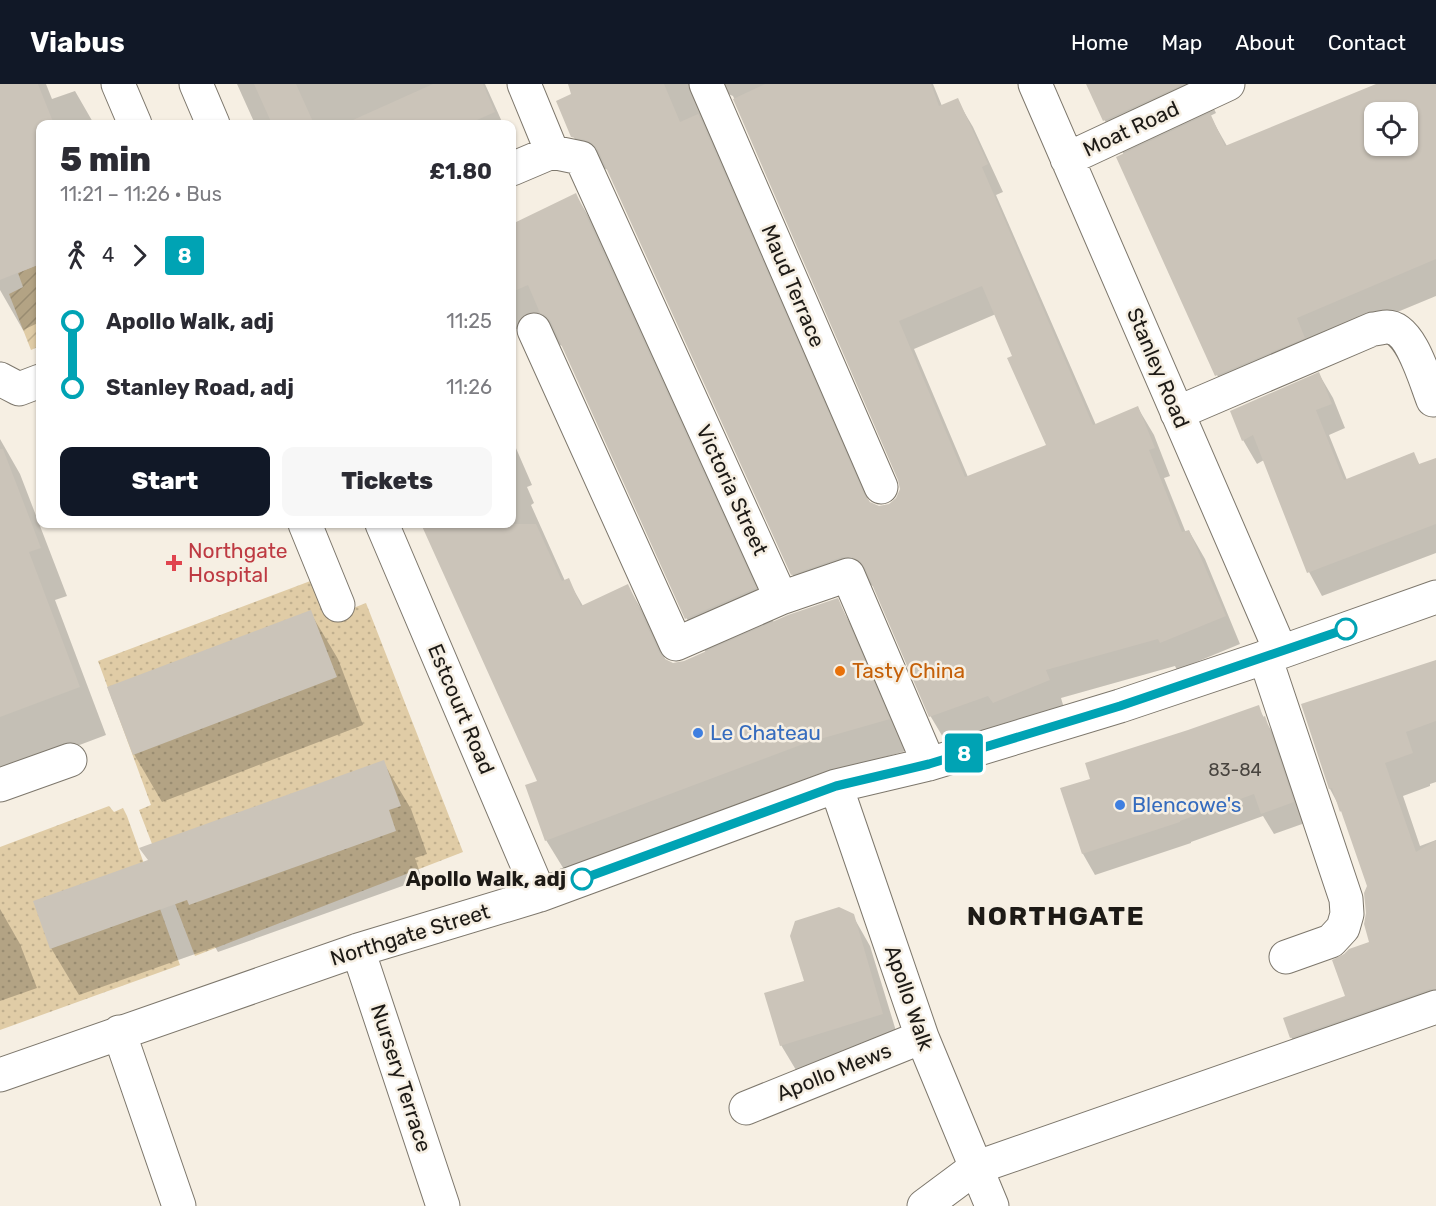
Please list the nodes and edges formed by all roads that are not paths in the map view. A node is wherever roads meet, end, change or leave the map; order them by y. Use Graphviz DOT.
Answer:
graph roads {
  1 [pos="118,84"];
  2 [pos="196,84"];
  3 [pos="524,84"];
  4 [pos="706,84"];
  5 [pos="1035,84"];
  6 [pos="1228,84"];
  7 [pos="133,120"];
  8 [pos="211,120"];
  9 [pos="552,152"];
  10 [pos="1067,159"];
  11 [pos="516,167"];
  12 [pos="534,330"];
  13 [pos="0,379"];
  14 [pos="36,383"];
  15 [pos="1433,399"];
  16 [pos="1177,413"];
  17 [pos="881,487"];
  18 [pos="306,528"];
  19 [pos="384,528"];
  20 [pos="1436,597"];
  21 [pos="781,598"];
  22 [pos="338,604"];
  23 [pos="1273,655"];
  24 [pos="70,760"];
  25 [pos="929,764"];
  26 [pos="0,785"];
  27 [pos="836,786"];
  28 [pos="540,894"];
  29 [pos="358,950"];
  30 [pos="1286,957"];
  31 [pos="1436,1007"];
  32 [pos="119,1032"];
  33 [pos="922,1037"];
  34 [pos="0,1074"];
  35 [pos="746,1108"];
  36 [pos="975,1168"];
  37 [pos="179,1206"];
  38 [pos="443,1206"];
  39 [pos="924,1206"];
  40 [pos="992,1206"];
  1 -- 7 [label="street"];
  2 -- 8 [label="street"];
  3 -- 9 [label="street"];
  4 -- 17 [label="street, Maud Terrace"];
  5 -- 10 [label="street, Stanley Road"];
  6 -- 10 [label="street, Moat Road"];
  9 -- 11 [label="street"];
  9 -- 21 [label="street, Victoria Street"];
  10 -- 16 [label="street, Stanley Road"];
  12 -- 21 [label="street"];
  13 -- 14 [label="street"];
  15 -- 16 [label="street"];
  16 -- 23 [label="street, Stanley Road"];
  18 -- 22 [label="street"];
  19 -- 28 [label="street, Estcourt Road"];
  20 -- 23 [label="street, Northgate Street"];
  21 -- 25 [label="street"];
  23 -- 25 [label="street, Northgate Street"];
  23 -- 30 [label="street, Stanley Road"];
  24 -- 26 [label="street"];
  25 -- 27 [label="street, Northgate Street"];
  27 -- 28 [label="street, Northgate Street"];
  27 -- 33 [label="street, Apollo Walk"];
  28 -- 29 [label="street, Northgate Street"];
  29 -- 32 [label="street, Northgate Street"];
  29 -- 38 [label="street, Nursery Terrace"];
  31 -- 36 [label="street"];
  32 -- 34 [label="street, Northgate Street"];
  32 -- 37 [label="street"];
  33 -- 35 [label="street, Apollo Mews"];
  33 -- 36 [label="street, Apollo Walk"];
  36 -- 39 [label="street"];
  36 -- 40 [label="street, Apollo Walk"];
}
